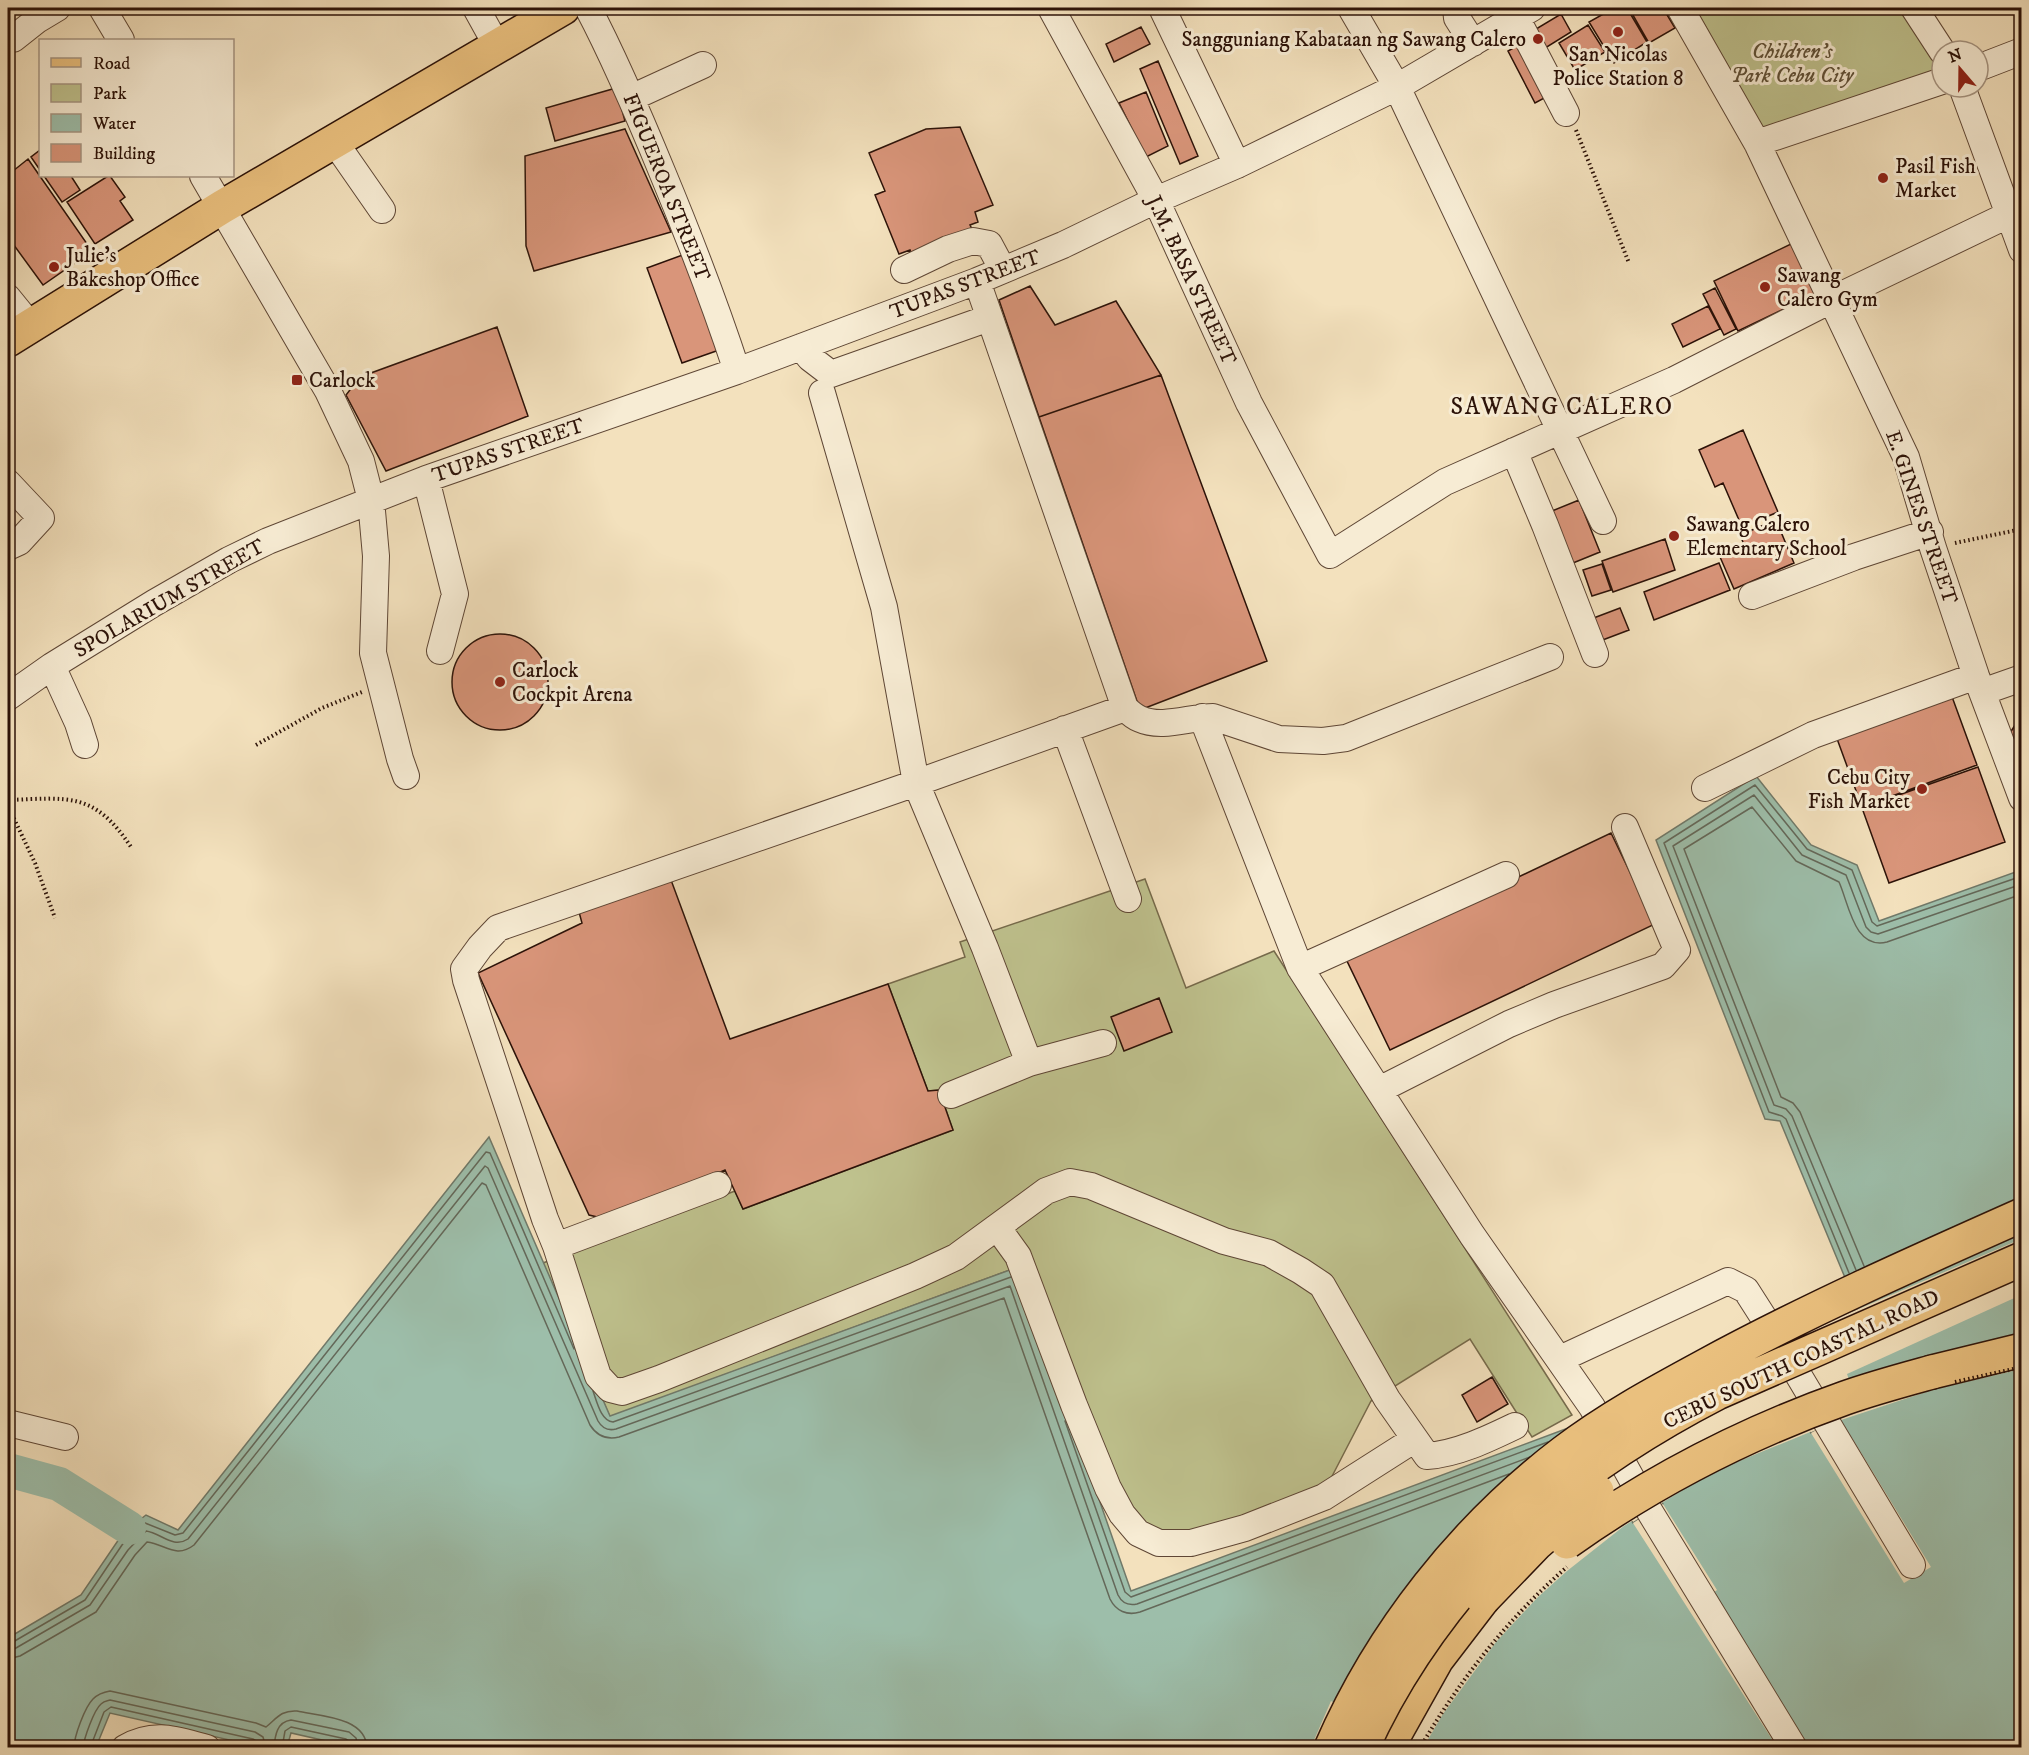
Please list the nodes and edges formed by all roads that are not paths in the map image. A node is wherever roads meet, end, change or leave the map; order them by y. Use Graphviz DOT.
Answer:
graph roads {
  1 [pos="57,8"];
  2 [pos="102,8"];
  3 [pos="476,8"];
  4 [pos="563,8"];
  5 [pos="588,8"];
  6 [pos="1051,8"];
  7 [pos="1162,8"];
  8 [pos="1351,8"];
  9 [pos="1456,8"];
  10 [pos="1680,8"];
  11 [pos="1914,8"];
  12 [pos="1524,12"];
  13 [pos="13,39"];
  14 [pos="120,39"];
  15 [pos="1934,39"];
  16 [pos="1473,43"];
  17 [pos="498,46"];
  18 [pos="2022,51"];
  19 [pos="1990,64"];
  20 [pos="703,65"];
  21 [pos="1930,85"];
  22 [pos="1397,87"];
  23 [pos="631,98"];
  24 [pos="1967,99"];
  25 [pos="1566,112"];
  26 [pos="334,141"];
  27 [pos="1757,143"];
  28 [pos="1237,165"];
  29 [pos="203,177"];
  30 [pos="1156,200"];
  31 [pos="222,207"];
  32 [pos="382,210"];
  33 [pos="2015,213"];
  34 [pos="2022,250"];
  35 [pos="904,270"];
  36 [pos="1003,270"];
  37 [pos="977,281"];
  38 [pos="8,298"];
  39 [pos="1831,300"];
  40 [pos="989,318"];
  41 [pos="19,332"];
  42 [pos="801,347"];
  43 [pos="737,371"];
  44 [pos="822,393"];
  45 [pos="1561,430"];
  46 [pos="1514,451"];
  47 [pos="426,479"];
  48 [pos="10,492"];
  49 [pos="371,500"];
  50 [pos="1603,521"];
  51 [pos="1931,540"];
  52 [pos="8,547"];
  53 [pos="1752,596"];
  54 [pos="440,651"];
  55 [pos="1595,654"];
  56 [pos="1550,657"];
  57 [pos="52,666"];
  58 [pos="2022,678"];
  59 [pos="1979,684"];
  60 [pos="8,697"];
  61 [pos="1125,708"];
  62 [pos="1202,717"];
  63 [pos="1065,729"];
  64 [pos="85,745"];
  65 [pos="406,776"];
  66 [pos="916,783"];
  67 [pos="1706,788"];
  68 [pos="2022,798"];
  69 [pos="1625,826"];
  70 [pos="1506,875"];
  71 [pos="1128,899"];
  72 [pos="1300,968"];
  73 [pos="1103,1043"];
  74 [pos="1029,1063"];
  75 [pos="1379,1090"];
  76 [pos="951,1095"];
  77 [pos="718,1185"];
  78 [pos="2022,1215"];
  79 [pos="997,1227"];
  80 [pos="556,1246"];
  81 [pos="2022,1259"];
  82 [pos="2022,1282"];
  83 [pos="2022,1350"];
  84 [pos="1560,1359"];
  85 [pos="8,1423"];
  86 [pos="1515,1426"];
  87 [pos="65,1437"];
  88 [pos="1415,1439"];
  89 [pos="1912,1565"];
  90 [pos="1477,1605"];
  91 [pos="125,1748"];
  92 [pos="207,1748"];
  93 [pos="1331,1748"];
  94 [pos="1362,1748"];
  95 [pos="1387,1748"];
  96 [pos="1794,1748"];
  1 -- 13 [label="street"];
  2 -- 14 [label="street"];
  3 -- 17 [label="street"];
  4 -- 17 [label="main road"];
  5 -- 23 [label="street, FIGUEROA STREET"];
  6 -- 30 [label="street, J.M. BASA STREET"];
  7 -- 28 [label="street"];
  8 -- 22 [label="street"];
  9 -- 16 [label="street"];
  10 -- 27 [label="street, E. GINES STREET"];
  11 -- 15 [label="street"];
  12 -- 16 [label="street, TUPAS STREET"];
  12 -- 25 [label="street"];
  16 -- 22 [label="street, TUPAS STREET"];
  17 -- 26 [label="main road"];
  18 -- 19 [label="street"];
  20 -- 23 [label="street"];
  21 -- 27 [label="street"];
  22 -- 28 [label="street, TUPAS STREET"];
  22 -- 45 [label="street"];
  23 -- 43 [label="street, FIGUEROA STREET"];
  24 -- 33 [label="street"];
  26 -- 31 [label="main road"];
  26 -- 32 [label="street"];
  27 -- 39 [label="street, E. GINES STREET"];
  28 -- 30 [label="street, TUPAS STREET"];
  29 -- 31 [label="street"];
  30 -- 36 [label="street, TUPAS STREET"];
  30 -- 46 [label="street, J.M. BASA STREET"];
  31 -- 41 [label="main road"];
  31 -- 49 [label="street"];
  33 -- 34 [label="street"];
  33 -- 39 [label="street"];
  35 -- 36 [label="street"];
  36 -- 37 [label="street, TUPAS STREET"];
  37 -- 40 [label="street"];
  37 -- 42 [label="street, TUPAS STREET"];
  38 -- 41 [label="street"];
  39 -- 45 [label="street"];
  39 -- 51 [label="street, E. GINES STREET"];
  40 -- 42 [label="street"];
  40 -- 61 [label="street"];
  42 -- 43 [label="street, TUPAS STREET"];
  43 -- 47 [label="street, TUPAS STREET"];
  44 -- 66 [label="street"];
  45 -- 46 [label="street"];
  45 -- 50 [label="street"];
  46 -- 55 [label="street"];
  47 -- 49 [label="street, TUPAS STREET"];
  47 -- 54 [label="street"];
  48 -- 52 [label="street"];
  49 -- 57 [label="street, SPOLARIUM STREET"];
  49 -- 65 [label="street"];
  51 -- 53 [label="street"];
  51 -- 59 [label="street, E. GINES STREET"];
  56 -- 62 [label="street"];
  57 -- 60 [label="street, SPOLARIUM STREET"];
  57 -- 64 [label="street"];
  58 -- 59 [label="street"];
  59 -- 67 [label="street"];
  59 -- 68 [label="street, E. GINES STREET"];
  61 -- 62 [label="street"];
  61 -- 63 [label="street"];
  62 -- 72 [label="street"];
  63 -- 66 [label="street"];
  63 -- 71 [label="street"];
  66 -- 74 [label="street"];
  66 -- 80 [label="street"];
  69 -- 75 [label="street"];
  70 -- 72 [label="street"];
  72 -- 75 [label="street"];
  73 -- 74 [label="street"];
  74 -- 76 [label="street"];
  75 -- 84 [label="street"];
  77 -- 80 [label="street"];
  78 -- 93 [label="main road, bridge"];
  79 -- 80 [label="street"];
  79 -- 88 [label="street"];
  79 -- 88 [label="street"];
  81 -- 94 [label="main road, CEBU SOUTH COASTAL ROAD, bridge"];
  82 -- 90 [label="main road, CEBU SOUTH COASTAL ROAD, bridge"];
  83 -- 90 [label="main road, bridge"];
  84 -- 89 [label="street"];
  84 -- 96 [label="street"];
  85 -- 87 [label="street"];
  86 -- 88 [label="street"];
  90 -- 95 [label="main road, CEBU SOUTH COASTAL ROAD"];
  91 -- 92 [label="street"];
}
